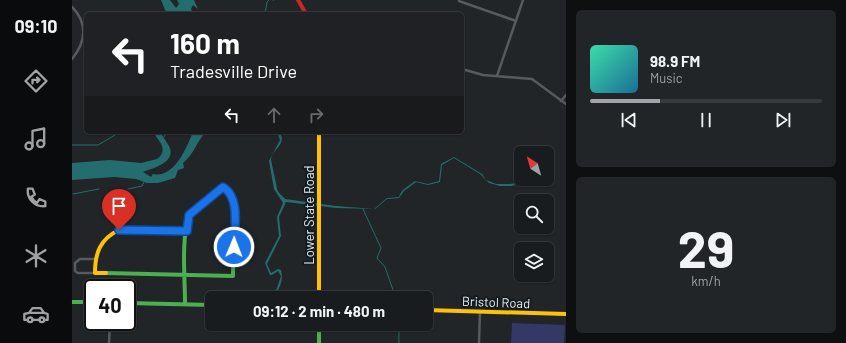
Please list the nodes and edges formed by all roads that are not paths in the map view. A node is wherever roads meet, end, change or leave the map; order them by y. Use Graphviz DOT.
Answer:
graph roads {
  1 [pos="298,0"];
  2 [pos="523,0"];
  3 [pos="459,1"];
  4 [pos="72,7"];
  5 [pos="305,12"];
  6 [pos="516,21"];
  7 [pos="72,58"];
  8 [pos="464,70"];
  9 [pos="497,76"];
  10 [pos="566,95"];
  11 [pos="561,101"];
  12 [pos="566,104"];
  13 [pos="319,134"];
  14 [pos="187,231"];
  15 [pos="95,259"];
  16 [pos="95,273"];
  17 [pos="186,276"];
  18 [pos="319,291"];
  19 [pos="72,302"];
  20 [pos="84,302"];
  21 [pos="136,303"];
  22 [pos="185,304"];
  23 [pos="205,304"];
  24 [pos="433,310"];
  25 [pos="480,311"];
  26 [pos="566,314"];
  27 [pos="110,331"];
  28 [pos="319,331"];
  29 [pos="109,343"];
  30 [pos="319,343"];
  31 [pos="479,343"];
  1 -- 5 [label="street"];
  2 -- 6 [label="street"];
  3 -- 6 [label="street"];
  4 -- 7 [label="street"];
  6 -- 9 [label="street"];
  8 -- 9 [label="street"];
  9 -- 11 [label="street"];
  10 -- 11 [label="street"];
  11 -- 12 [label="street"];
  13 -- 18 [label="street, Lower State Road"];
  14 -- 15 [label="street"];
  14 -- 17 [label="street"];
  14 -- 17 [label="street"];
  15 -- 16 [label="street"];
  15 -- 16 [label="street"];
  16 -- 17 [label="street"];
  17 -- 22 [label="street"];
  19 -- 20 [label="street"];
  21 -- 22 [label="street"];
  22 -- 23 [label="street"];
  24 -- 25 [label="street, Bristol Road"];
  25 -- 26 [label="street, Bristol Road"];
  25 -- 31 [label="street"];
  27 -- 29 [label="street"];
  28 -- 30 [label="street"];
}
